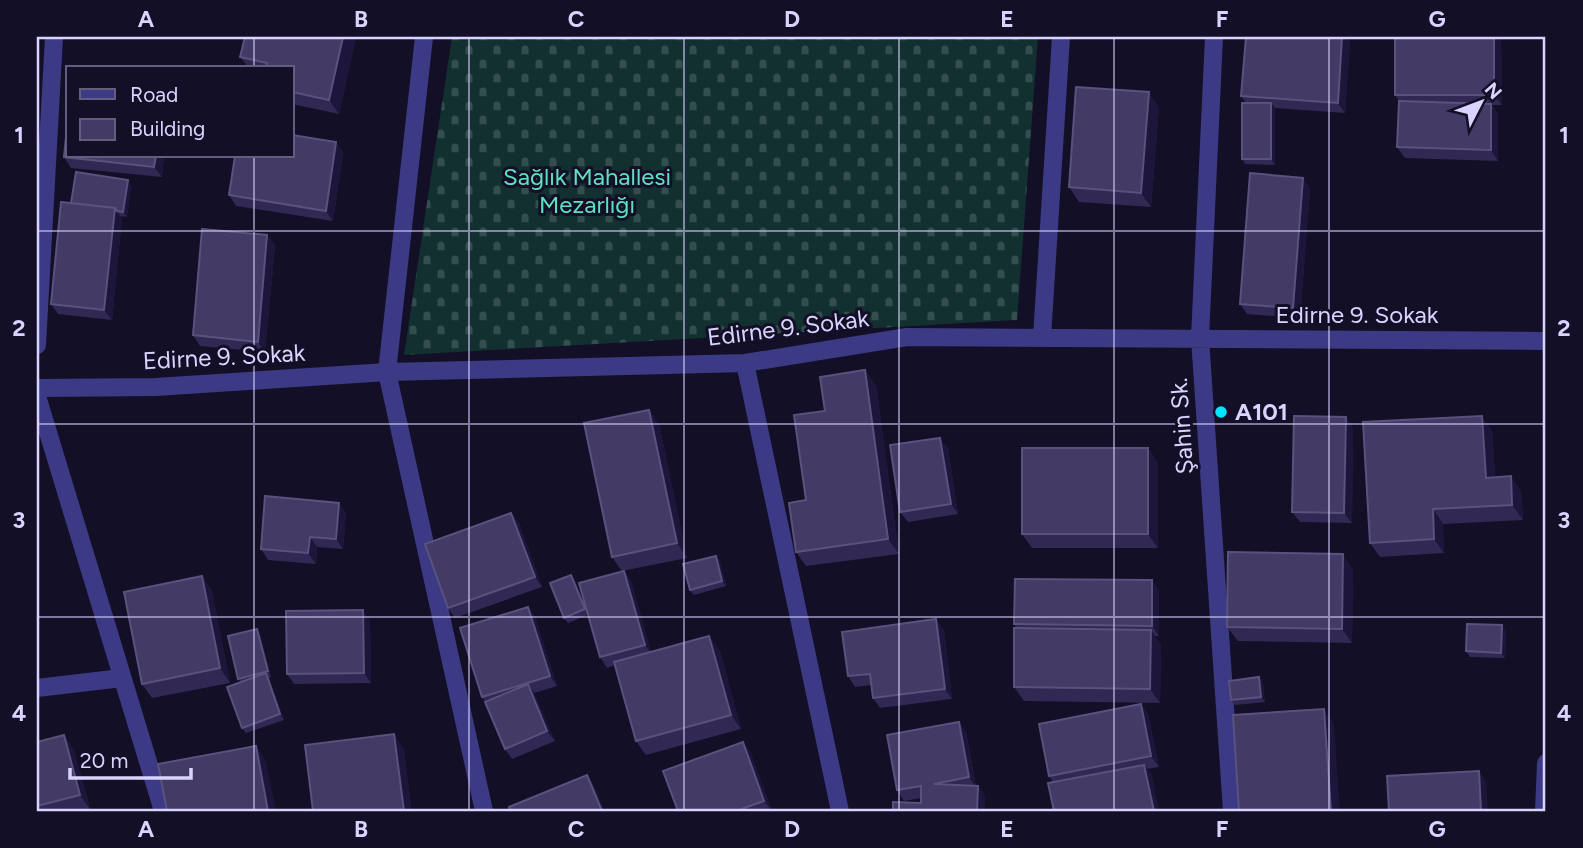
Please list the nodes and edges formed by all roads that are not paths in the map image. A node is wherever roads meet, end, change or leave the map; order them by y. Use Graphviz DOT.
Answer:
graph roads {
  1 [pos="54,37"];
  2 [pos="424,37"];
  3 [pos="1061,37"];
  4 [pos="1213,37"];
  5 [pos="1042,337"];
  6 [pos="1200,338"];
  7 [pos="1546,341"];
  8 [pos="37,345"];
  9 [pos="745,363"];
  10 [pos="387,372"];
  11 [pos="37,388"];
  12 [pos="37,396"];
  13 [pos="122,678"];
  14 [pos="37,688"];
  15 [pos="1546,763"];
  16 [pos="163,811"];
  17 [pos="484,811"];
  18 [pos="840,811"];
  19 [pos="1232,811"];
  20 [pos="1544,811"];
  1 -- 8 [label="street"];
  2 -- 10 [label="street"];
  3 -- 5 [label="street"];
  4 -- 6 [label="street, Şahin Sk."];
  5 -- 6 [label="street, Edirne 9. Sokak"];
  5 -- 9 [label="street, Edirne 9. Sokak"];
  6 -- 7 [label="street, Edirne 9. Sokak"];
  6 -- 19 [label="street, Şahin Sk."];
  9 -- 10 [label="street, Edirne 9. Sokak"];
  9 -- 18 [label="street"];
  10 -- 11 [label="street, Edirne 9. Sokak"];
  10 -- 17 [label="street"];
  12 -- 13 [label="street"];
  13 -- 14 [label="street"];
  13 -- 16 [label="street"];
  15 -- 20 [label="street"];
}
